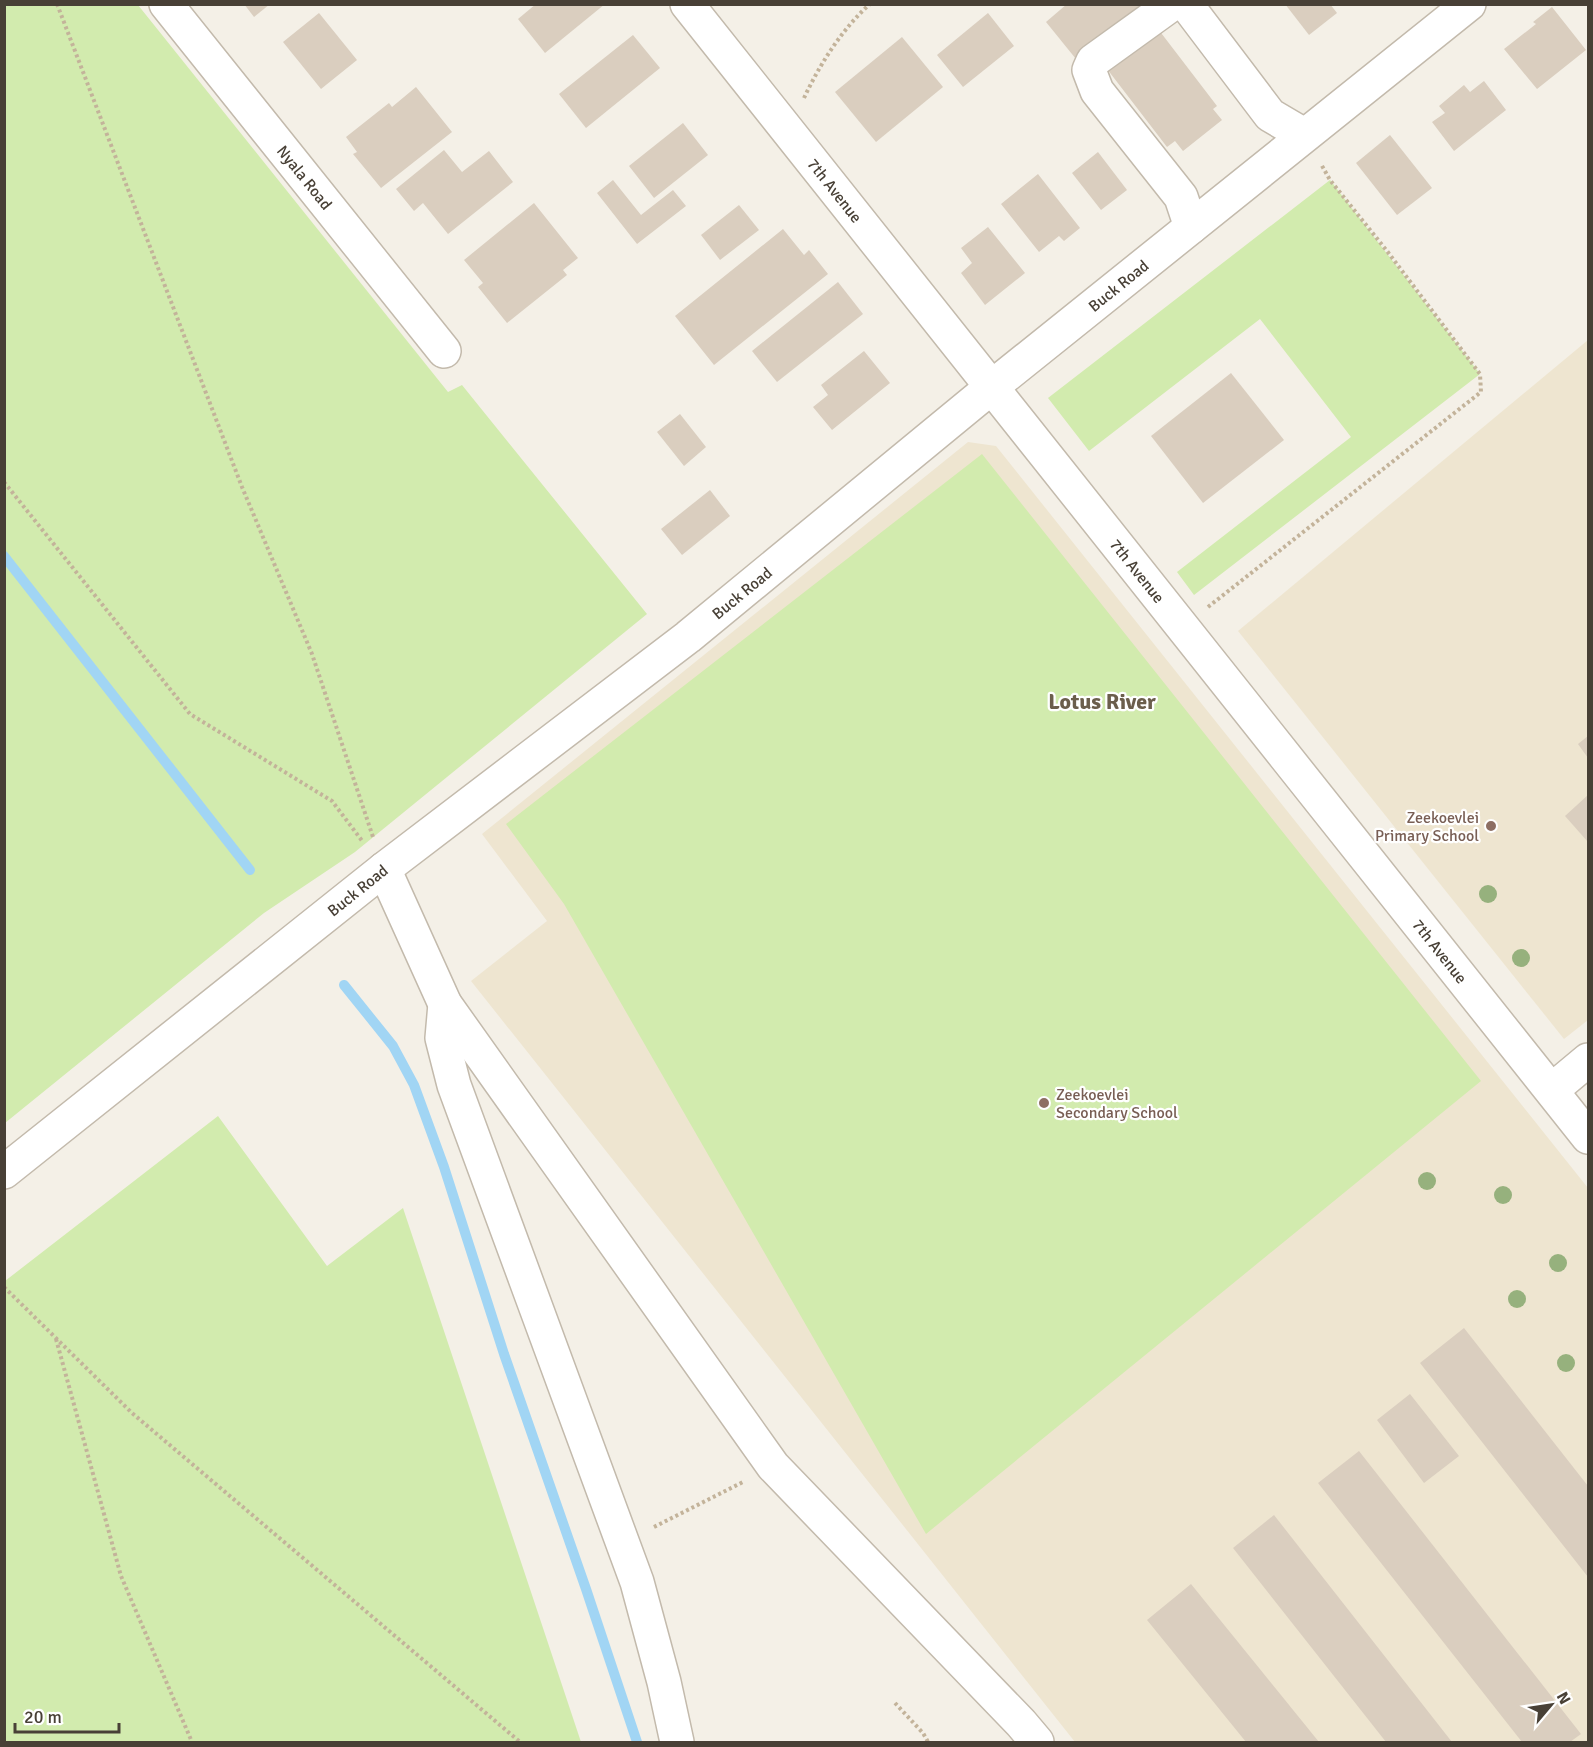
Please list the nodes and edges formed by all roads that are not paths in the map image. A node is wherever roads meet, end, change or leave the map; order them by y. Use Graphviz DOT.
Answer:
graph roads {
  1 [pos="166,4"];
  2 [pos="687,4"];
  3 [pos="1172,4"];
  4 [pos="1186,4"];
  5 [pos="1469,4"];
  6 [pos="1304,135"];
  7 [pos="1191,227"];
  8 [pos="444,351"];
  9 [pos="993,386"];
  10 [pos="384,868"];
  11 [pos="446,1004"];
  12 [pos="1588,1060"];
  13 [pos="1552,1090"];
  14 [pos="1588,1137"];
  15 [pos="4,1172"];
  16 [pos="677,1743"];
  17 [pos="1037,1743"];
  1 -- 8 [label="street, Nyala Road"];
  2 -- 9 [label="street, 7th Avenue"];
  3 -- 7 [label="street"];
  4 -- 6 [label="street"];
  5 -- 6 [label="street, Buck Road"];
  6 -- 7 [label="street, Buck Road"];
  7 -- 9 [label="street, Buck Road"];
  9 -- 10 [label="street, Buck Road"];
  9 -- 13 [label="street, 7th Avenue"];
  10 -- 11 [label="street"];
  10 -- 15 [label="street, Buck Road"];
  11 -- 16 [label="street"];
  11 -- 17 [label="street"];
  12 -- 13 [label="street"];
  13 -- 14 [label="street, 7th Avenue"];
}
